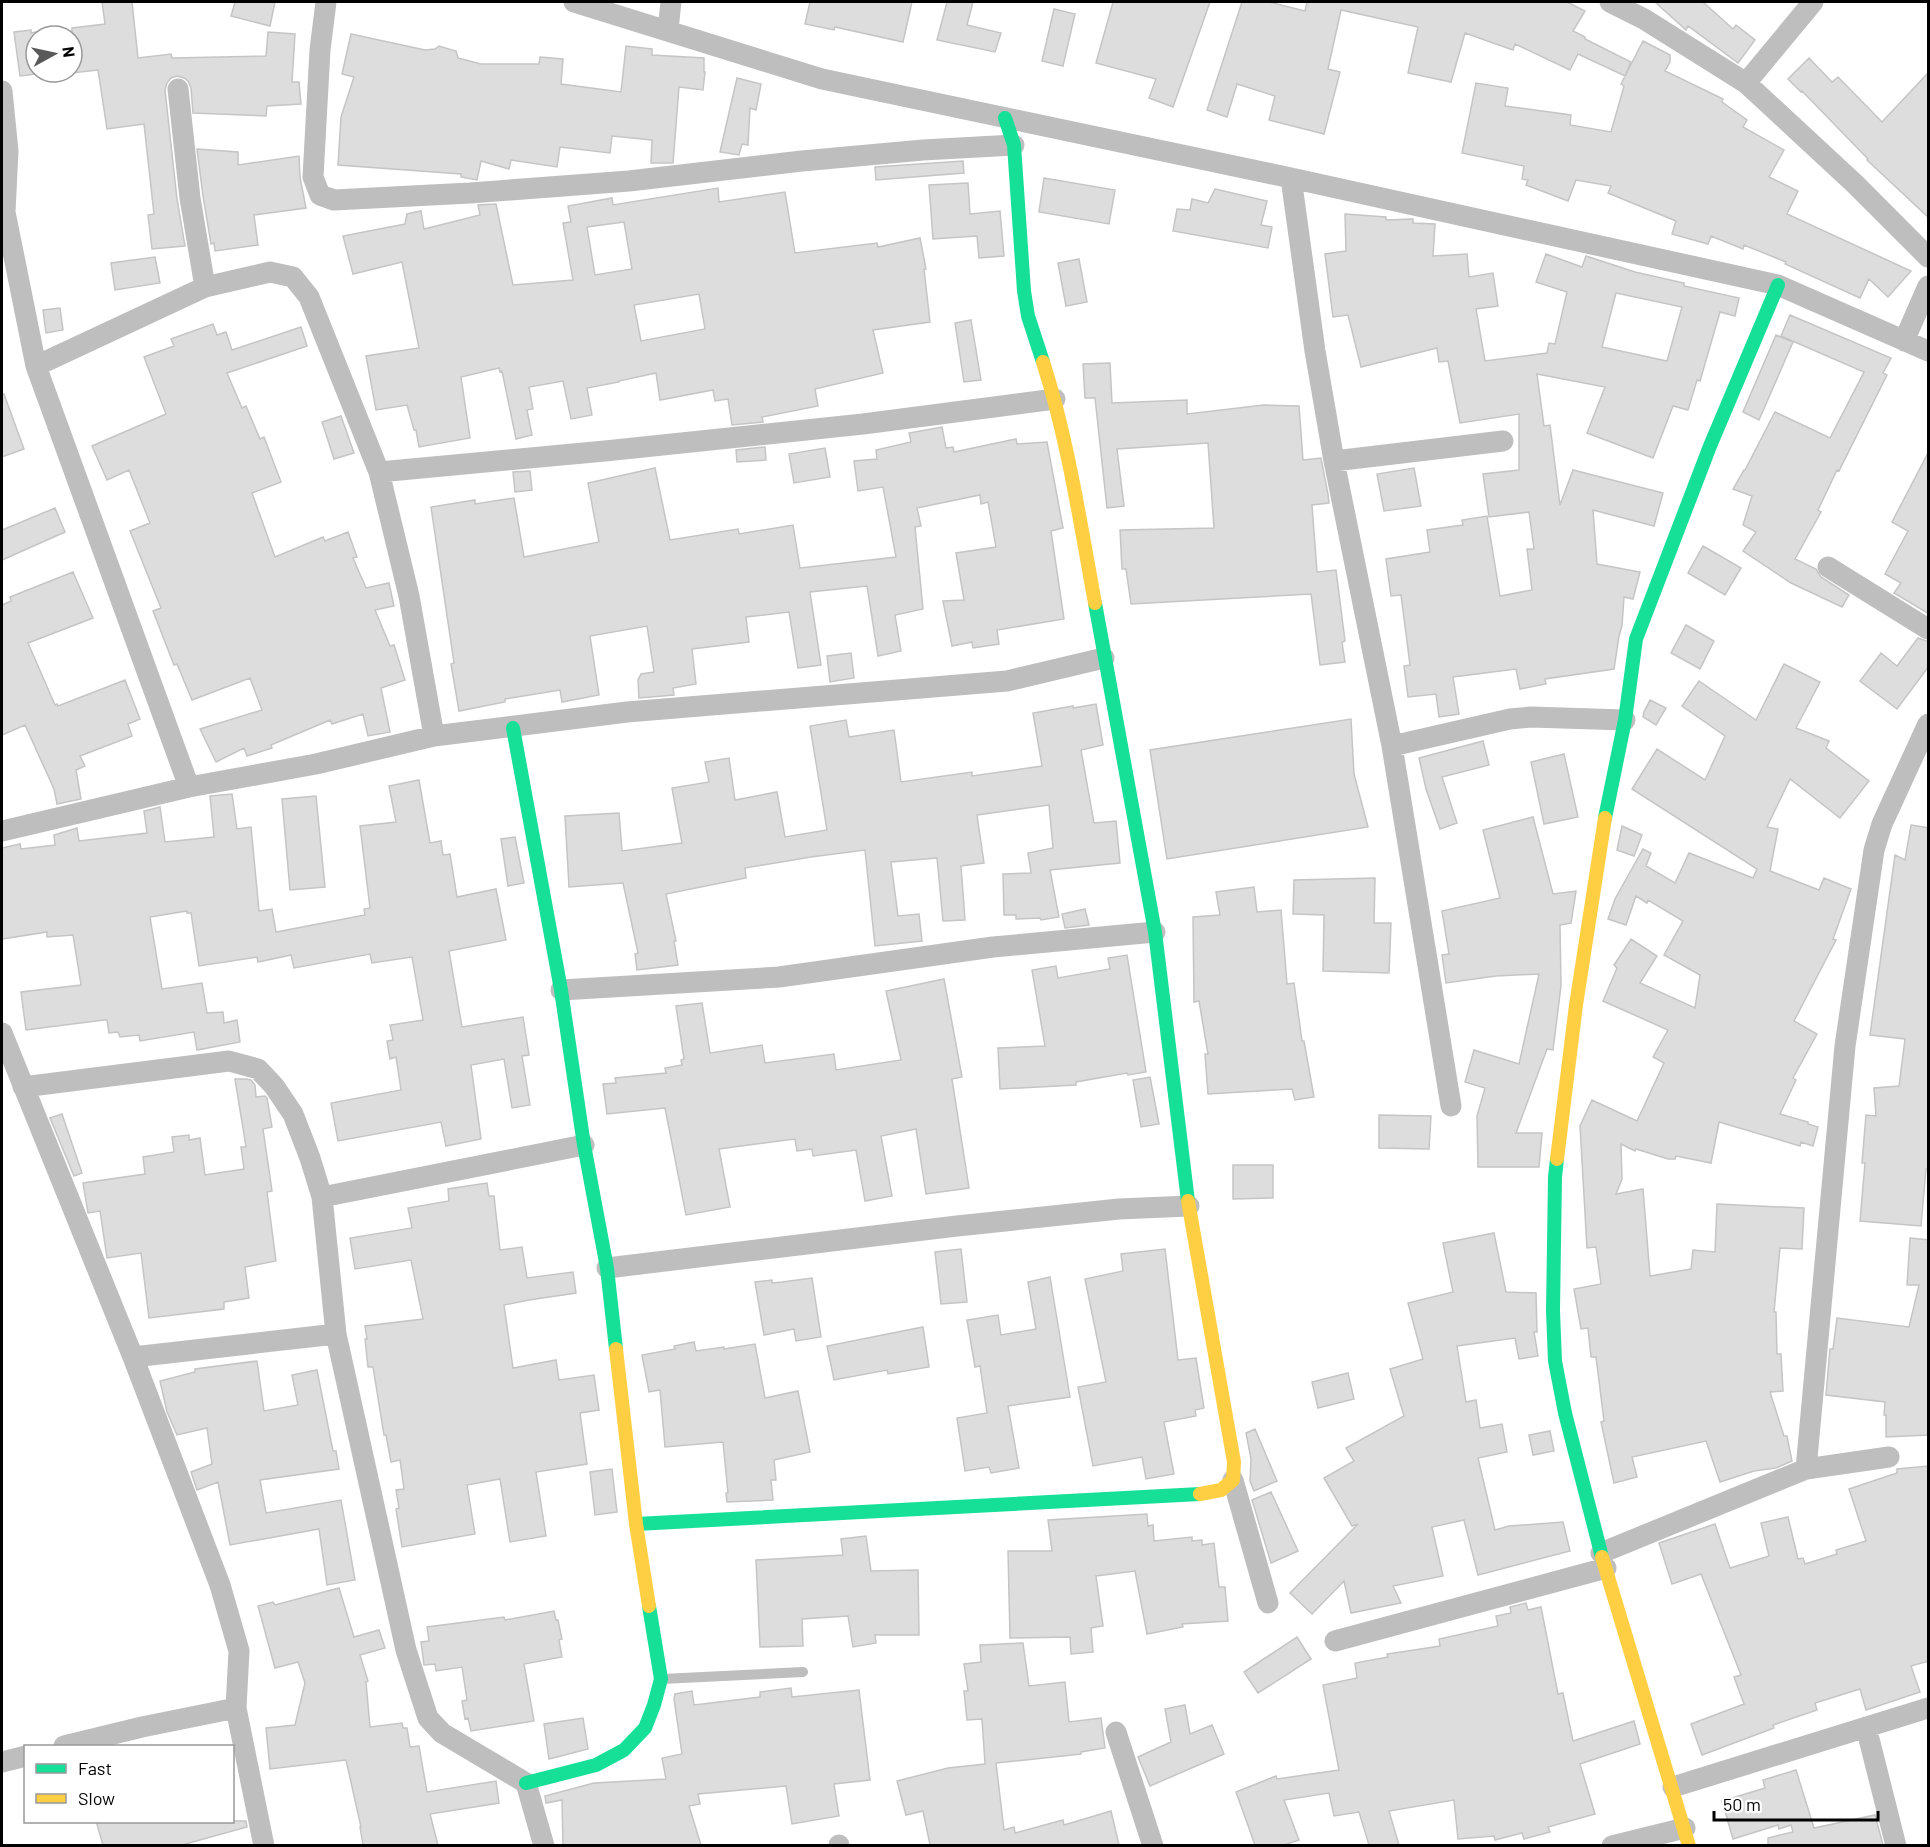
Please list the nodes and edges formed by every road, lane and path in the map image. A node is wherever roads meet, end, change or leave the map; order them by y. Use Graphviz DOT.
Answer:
graph roads {
  1 [pos="326,2"];
  2 [pos="574,2"];
  3 [pos="671,2"];
  4 [pos="1610,2"];
  5 [pos="1813,2"];
  6 [pos="668,30"];
  7 [pos="1746,83"];
  8 [pos="178,89"];
  9 [pos="2,92"];
  10 [pos="1005,118"];
  11 [pos="1014,145"];
  12 [pos="1291,178"];
  13 [pos="3,212"];
  14 [pos="1929,257"];
  15 [pos="1778,285"];
  16 [pos="1929,286"];
  17 [pos="205,287"];
  18 [pos="1904,341"];
  19 [pos="1929,351"];
  20 [pos="36,366"];
  21 [pos="1055,399"];
  22 [pos="1503,441"];
  23 [pos="1334,461"];
  24 [pos="379,472"];
  25 [pos="1828,567"];
  26 [pos="1929,629"];
  27 [pos="1104,658"];
  28 [pos="1625,720"];
  29 [pos="1929,724"];
  30 [pos="513,728"];
  31 [pos="434,736"];
  32 [pos="1392,746"];
  33 [pos="189,787"];
  34 [pos="2,831"];
  35 [pos="1155,932"];
  36 [pos="561,990"];
  37 [pos="2,1033"];
  38 [pos="23,1087"];
  39 [pos="1451,1106"];
  40 [pos="584,1145"];
  41 [pos="322,1197"];
  42 [pos="1189,1206"];
  43 [pos="608,1268"];
  44 [pos="336,1334"];
  45 [pos="133,1357"];
  46 [pos="1889,1457"];
  47 [pos="1806,1469"];
  48 [pos="1233,1480"];
  49 [pos="636,1524"];
  50 [pos="1603,1560"];
  51 [pos="1268,1603"];
  52 [pos="1335,1641"];
  53 [pos="803,1672"];
  54 [pos="661,1679"];
  55 [pos="236,1708"];
  56 [pos="1929,1708"];
  57 [pos="1866,1727"];
  58 [pos="1116,1732"];
  59 [pos="68,1745"];
  60 [pos="24,1756"];
  61 [pos="2,1762"];
  62 [pos="526,1783"];
  63 [pos="1673,1787"];
  64 [pos="1687,1837"];
  65 [pos="264,1845"];
  66 [pos="544,1845"];
  67 [pos="1153,1845"];
  68 [pos="1612,1845"];
  69 [pos="1896,1845"];
  1 -- 11 [label="street"];
  2 -- 6 [label="street"];
  3 -- 6 [label="street"];
  4 -- 7 [label="street"];
  5 -- 7 [label="street"];
  6 -- 10 [label="street"];
  7 -- 14 [label="street"];
  8 -- 17 [label="street"];
  9 -- 13 [label="street"];
  10 -- 11 [label="street"];
  10 -- 12 [label="street"];
  11 -- 21 [label="street"];
  12 -- 15 [label="street"];
  12 -- 23 [label="street"];
  13 -- 20 [label="street"];
  15 -- 18 [label="street"];
  15 -- 28 [label="street"];
  16 -- 18 [label="street"];
  17 -- 20 [label="street"];
  17 -- 24 [label="street"];
  18 -- 19 [label="street"];
  20 -- 33 [label="street"];
  21 -- 24 [label="street"];
  21 -- 27 [label="street"];
  22 -- 23 [label="street"];
  23 -- 32 [label="street"];
  24 -- 31 [label="street"];
  25 -- 26 [label="street"];
  27 -- 30 [label="street"];
  27 -- 35 [label="street"];
  28 -- 32 [label="street"];
  28 -- 50 [label="street"];
  29 -- 47 [label="street"];
  30 -- 31 [label="street"];
  30 -- 36 [label="street"];
  31 -- 33 [label="street"];
  32 -- 39 [label="street"];
  33 -- 34 [label="street"];
  35 -- 36 [label="street"];
  35 -- 42 [label="street"];
  36 -- 40 [label="street"];
  37 -- 38 [label="street"];
  38 -- 41 [label="street"];
  38 -- 45 [label="street"];
  40 -- 41 [label="street"];
  40 -- 43 [label="street"];
  41 -- 44 [label="street"];
  42 -- 43 [label="street"];
  42 -- 48 [label="street"];
  43 -- 49 [label="street"];
  44 -- 45 [label="street"];
  44 -- 62 [label="street"];
  45 -- 55 [label="street"];
  46 -- 47 [label="street"];
  47 -- 50 [label="street"];
  48 -- 49 [label="street"];
  48 -- 51 [label="street"];
  49 -- 54 [label="street"];
  50 -- 52 [label="street"];
  50 -- 63 [label="street"];
  53 -- 54 [label="lane"];
  54 -- 62 [label="street"];
  55 -- 59 [label="street"];
  55 -- 65 [label="street"];
  56 -- 57 [label="street"];
  57 -- 63 [label="street"];
  57 -- 69 [label="street"];
  58 -- 67 [label="street"];
  60 -- 61 [label="street"];
  62 -- 66 [label="street"];
  63 -- 64 [label="street"];
  64 -- 68 [label="street"];
}
